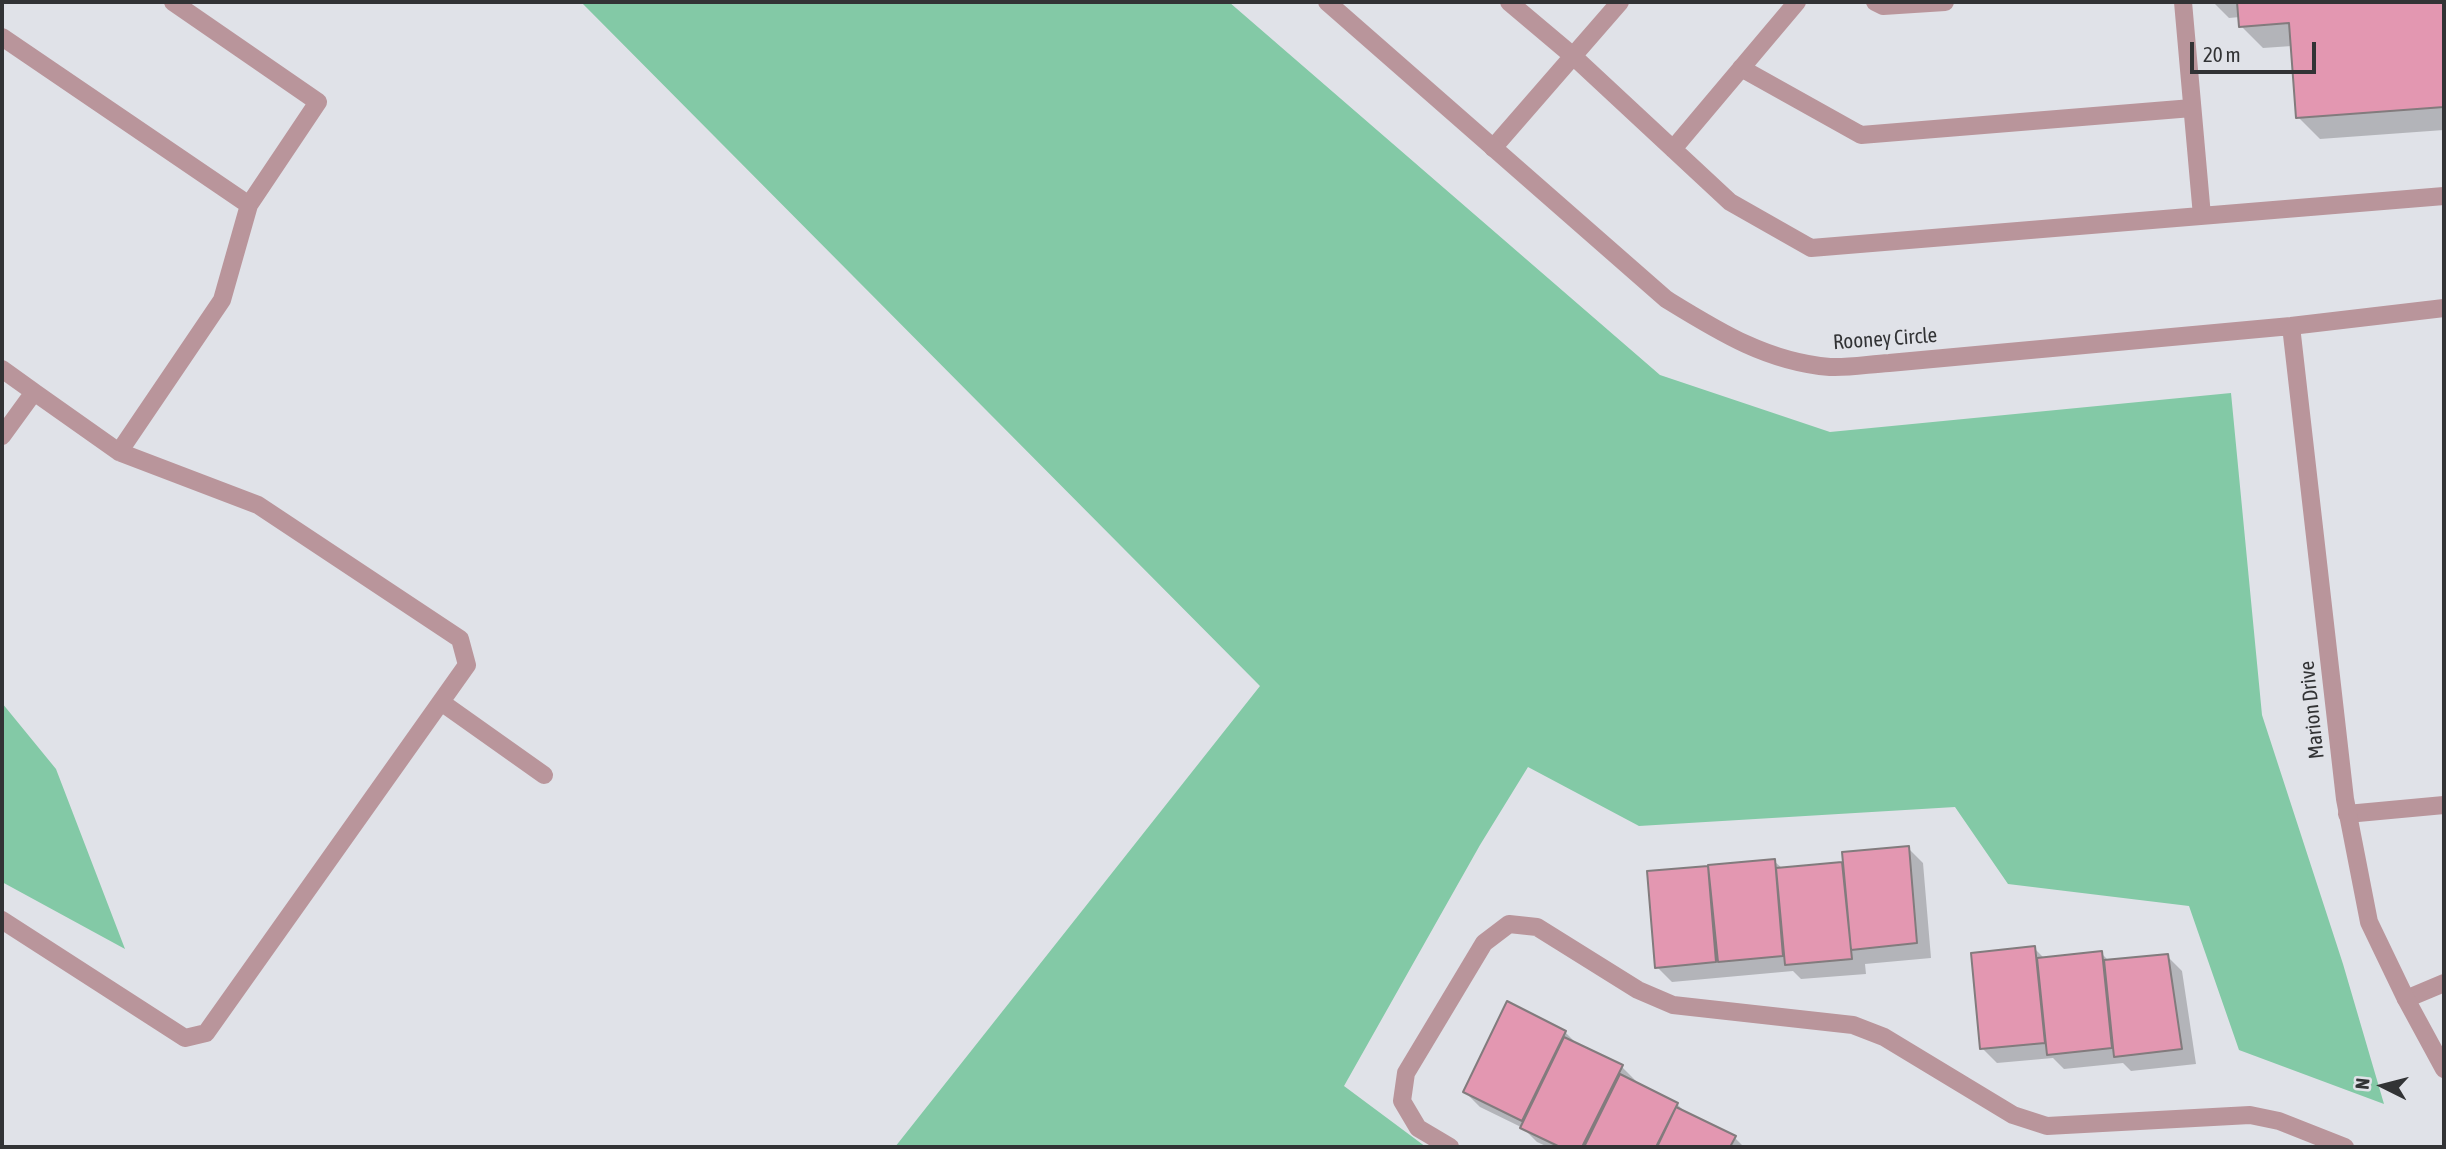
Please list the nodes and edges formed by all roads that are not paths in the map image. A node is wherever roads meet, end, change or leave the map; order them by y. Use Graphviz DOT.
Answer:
graph roads {
  1 [pos="173,2"];
  2 [pos="1327,2"];
  3 [pos="1509,2"];
  4 [pos="1620,2"];
  5 [pos="1797,2"];
  6 [pos="1875,2"];
  7 [pos="1945,2"];
  8 [pos="2183,2"];
  9 [pos="2,37"];
  10 [pos="1573,56"];
  11 [pos="1741,68"];
  12 [pos="2192,108"];
  13 [pos="1493,148"];
  14 [pos="1673,149"];
  15 [pos="2444,196"];
  16 [pos="249,205"];
  17 [pos="2202,216"];
  18 [pos="2444,308"];
  19 [pos="2291,326"];
  20 [pos="2,369"];
  21 [pos="34,392"];
  22 [pos="2,436"];
  23 [pos="119,452"];
  24 [pos="441,702"];
  25 [pos="544,775"];
  26 [pos="2444,805"];
  27 [pos="2347,814"];
  28 [pos="2,920"];
  29 [pos="2444,983"];
  30 [pos="2406,999"];
  31 [pos="2444,1069"];
  32 [pos="1450,1147"];
  33 [pos="2345,1147"];
  1 -- 16 [label="street"];
  2 -- 13 [label="street, Rooney Circle"];
  3 -- 10 [label="street"];
  4 -- 10 [label="street"];
  5 -- 11 [label="street"];
  6 -- 7 [label="street"];
  8 -- 12 [label="street"];
  9 -- 16 [label="street"];
  10 -- 13 [label="street"];
  10 -- 14 [label="street"];
  11 -- 12 [label="street"];
  11 -- 14 [label="street"];
  12 -- 17 [label="street"];
  13 -- 19 [label="street, Rooney Circle"];
  14 -- 17 [label="street"];
  15 -- 17 [label="street"];
  16 -- 23 [label="street"];
  18 -- 19 [label="street, Rooney Circle"];
  19 -- 27 [label="street, Marion Drive"];
  20 -- 21 [label="street"];
  21 -- 22 [label="street"];
  21 -- 23 [label="street"];
  23 -- 24 [label="street"];
  24 -- 25 [label="street"];
  24 -- 28 [label="street"];
  26 -- 27 [label="street"];
  27 -- 30 [label="street, Marion Drive"];
  29 -- 30 [label="street"];
  30 -- 31 [label="street, Marion Drive"];
  32 -- 33 [label="street"];
}
